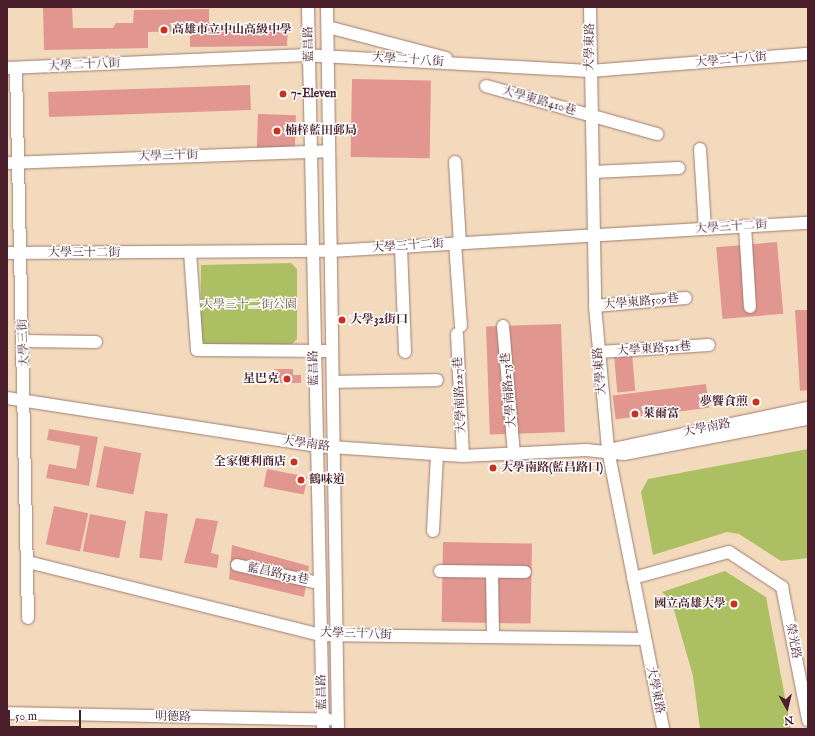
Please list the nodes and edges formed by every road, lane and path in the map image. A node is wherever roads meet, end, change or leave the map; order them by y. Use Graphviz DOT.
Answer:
graph roads {
  1 [pos="308,7"];
  2 [pos="327,7"];
  3 [pos="590,7"];
  4 [pos="328,27"];
  5 [pos="808,54"];
  6 [pos="309,55"];
  7 [pos="328,55"];
  8 [pos="476,66"];
  9 [pos="12,68"];
  10 [pos="590,71"];
  11 [pos="486,86"];
  12 [pos="593,116"];
  13 [pos="657,134"];
  14 [pos="700,149"];
  15 [pos="310,151"];
  16 [pos="329,151"];
  17 [pos="455,162"];
  18 [pos="12,163"];
  19 [pos="679,168"];
  20 [pos="593,172"];
  21 [pos="808,223"];
  22 [pos="745,226"];
  23 [pos="705,229"];
  24 [pos="593,236"];
  25 [pos="457,243"];
  26 [pos="401,247"];
  27 [pos="331,251"];
  28 [pos="190,252"];
  29 [pos="312,252"];
  30 [pos="7,253"];
  31 [pos="20,253"];
  32 [pos="686,298"];
  33 [pos="595,306"];
  34 [pos="750,307"];
  35 [pos="503,326"];
  36 [pos="24,341"];
  37 [pos="96,342"];
  38 [pos="709,345"];
  39 [pos="314,350"];
  40 [pos="332,350"];
  41 [pos="404,352"];
  42 [pos="599,352"];
  43 [pos="437,380"];
  44 [pos="332,382"];
  45 [pos="7,398"];
  46 [pos="26,401"];
  47 [pos="808,408"];
  48 [pos="808,419"];
  49 [pos="316,446"];
  50 [pos="334,447"];
  51 [pos="608,450"];
  52 [pos="438,455"];
  53 [pos="514,455"];
  54 [pos="462,456"];
  55 [pos="433,531"];
  56 [pos="28,562"];
  57 [pos="237,565"];
  58 [pos="440,571"];
  59 [pos="492,572"];
  60 [pos="525,572"];
  61 [pos="633,578"];
  62 [pos="319,583"];
  63 [pos="28,618"];
  64 [pos="321,635"];
  65 [pos="337,636"];
  66 [pos="493,637"];
  67 [pos="645,639"];
  68 [pos="7,713"];
  69 [pos="808,720"];
  70 [pos="323,725"];
  71 [pos="338,725"];
  72 [pos="663,729"];
  1 -- 6 [label="street, 藍昌路"];
  2 -- 4 [label="street, 藍昌路"];
  3 -- 10 [label="street, 大學東路"];
  4 -- 7 [label="street, 藍昌路"];
  4 -- 8 [label="street"];
  5 -- 10 [label="street, 大學二十八街"];
  6 -- 7 [label="street, 大學二十八街"];
  6 -- 9 [label="street, 大學二十八街"];
  6 -- 15 [label="street, 藍昌路"];
  7 -- 8 [label="street, 大學二十八街"];
  7 -- 16 [label="street, 藍昌路"];
  8 -- 10 [label="street, 大學二十八街"];
  9 -- 18 [label="street, 大學三街"];
  10 -- 12 [label="street, 大學東路"];
  11 -- 12 [label="street, 大學東路410巷"];
  12 -- 13 [label="street, 大學東路410巷"];
  12 -- 20 [label="street, 大學東路"];
  14 -- 23 [label="street"];
  15 -- 16 [label="street, 大學三十街"];
  15 -- 18 [label="street, 大學三十街"];
  15 -- 29 [label="street, 藍昌路"];
  16 -- 27 [label="street, 藍昌路"];
  17 -- 25 [label="street, 大學南路227巷"];
  18 -- 31 [label="street, 大學三街"];
  19 -- 20 [label="street"];
  20 -- 24 [label="street, 大學東路"];
  21 -- 22 [label="street, 大學三十二街"];
  22 -- 23 [label="street, 大學三十二街"];
  22 -- 34 [label="street"];
  23 -- 24 [label="street, 大學三十二街"];
  24 -- 25 [label="street, 大學三十二街"];
  24 -- 33 [label="street, 大學東路"];
  25 -- 26 [label="street, 大學三十二街"];
  25 -- 54 [label="street, 大學南路227巷"];
  26 -- 27 [label="street, 大學三十二街"];
  26 -- 41 [label="street"];
  27 -- 29 [label="street, 大學三十二街"];
  27 -- 40 [label="street, 藍昌路"];
  28 -- 29 [label="street, 大學三十二街"];
  28 -- 31 [label="street, 大學三十二街"];
  28 -- 39 [label="street"];
  29 -- 39 [label="street, 藍昌路"];
  30 -- 31 [label="street, 大學三十二街"];
  31 -- 36 [label="street, 大學三街"];
  32 -- 33 [label="street, 大學東路509巷"];
  33 -- 42 [label="street, 大學東路"];
  35 -- 53 [label="street, 大學南路273巷"];
  36 -- 37 [label="street"];
  36 -- 46 [label="street, 大學三街"];
  38 -- 42 [label="street, 大學東路521巷"];
  39 -- 40 [label="street"];
  39 -- 49 [label="street, 藍昌路"];
  40 -- 44 [label="street, 藍昌路"];
  42 -- 51 [label="street, 大學東路"];
  43 -- 44 [label="street"];
  44 -- 50 [label="street, 藍昌路"];
  45 -- 46 [label="street, 大學南路"];
  46 -- 49 [label="street, 大學南路"];
  46 -- 56 [label="street, 大學三街"];
  47 -- 51 [label="street, 大學南路"];
  48 -- 51 [label="street, 大學南路"];
  49 -- 50 [label="street, 大學南路"];
  49 -- 62 [label="street, 藍昌路"];
  50 -- 52 [label="street, 大學南路"];
  50 -- 65 [label="street, 藍昌路"];
  51 -- 53 [label="street, 大學南路"];
  51 -- 61 [label="street, 大學東路"];
  52 -- 54 [label="street, 大學南路"];
  52 -- 55 [label="street"];
  53 -- 54 [label="street, 大學南路"];
  56 -- 63 [label="street, 大學三街"];
  56 -- 64 [label="street, 大學三十八街"];
  57 -- 62 [label="street, 藍昌路532巷"];
  58 -- 59 [label="street"];
  59 -- 60 [label="street"];
  59 -- 66 [label="street"];
  61 -- 67 [label="street, 大學東路"];
  61 -- 69 [label="street, 榮光路"];
  62 -- 64 [label="street, 藍昌路"];
  64 -- 65 [label="street, 大學三十八街"];
  64 -- 70 [label="street, 藍昌路"];
  65 -- 66 [label="street, 大學三十八街"];
  65 -- 71 [label="street, 藍昌路"];
  66 -- 67 [label="street, 大學三十八街"];
  67 -- 72 [label="street, 大學東路"];
  68 -- 70 [label="street, 明德路"];
  70 -- 71 [label="street, 明德路"];
}
